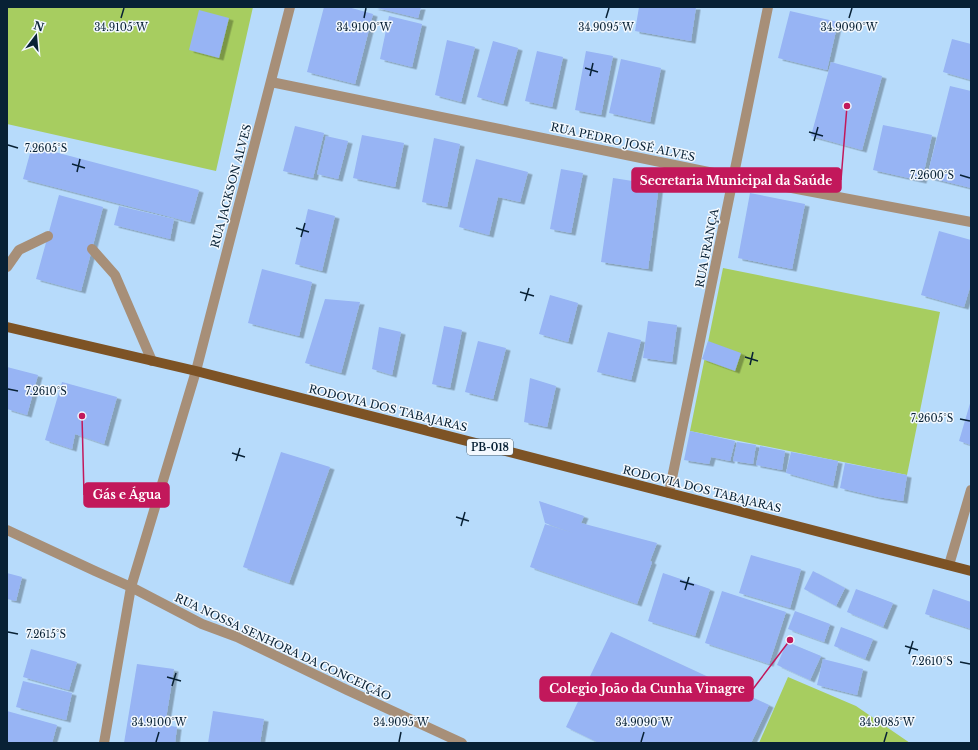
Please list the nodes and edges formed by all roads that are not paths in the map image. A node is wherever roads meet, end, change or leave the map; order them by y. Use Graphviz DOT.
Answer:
graph roads {
  1 [pos="290,7"];
  2 [pos="768,7"];
  3 [pos="271,82"];
  4 [pos="733,177"];
  5 [pos="971,222"];
  6 [pos="48,236"];
  7 [pos="92,249"];
  8 [pos="7,267"];
  9 [pos="7,327"];
  10 [pos="152,361"];
  11 [pos="196,371"];
  12 [pos="971,490"];
  13 [pos="669,493"];
  14 [pos="7,530"];
  15 [pos="949,565"];
  16 [pos="971,571"];
  17 [pos="132,587"];
  18 [pos="104,743"];
  19 [pos="462,743"];
  1 -- 3 [label="street, RUA JACKSON ALVES"];
  2 -- 4 [label="street, RUA FRANÇA"];
  3 -- 4 [label="street, RUA PEDRO JOSÉ ALVES"];
  3 -- 11 [label="street, RUA JACKSON ALVES"];
  4 -- 5 [label="street, RUA PEDRO JOSÉ ALVES"];
  4 -- 13 [label="street, RUA FRANÇA"];
  6 -- 8 [label="street"];
  7 -- 10 [label="street"];
  9 -- 10 [label="main road, RODOVIA DOS TABAJARAS / PB-018"];
  10 -- 11 [label="main road, RODOVIA DOS TABAJARAS / PB-018"];
  11 -- 13 [label="main road, RODOVIA DOS TABAJARAS / PB-018"];
  11 -- 17 [label="street, RUA JACKSON ALVES"];
  12 -- 15 [label="street"];
  13 -- 15 [label="main road, RODOVIA DOS TABAJARAS / PB-018"];
  14 -- 17 [label="street, RUA NOSSA SENHORA DA CONCEIÇÃO"];
  15 -- 16 [label="main road, RODOVIA DOS TABAJARAS / PB-018"];
  17 -- 18 [label="street, RUA JACKSON ALVES"];
  17 -- 19 [label="street, RUA NOSSA SENHORA DA CONCEIÇÃO"];
}
